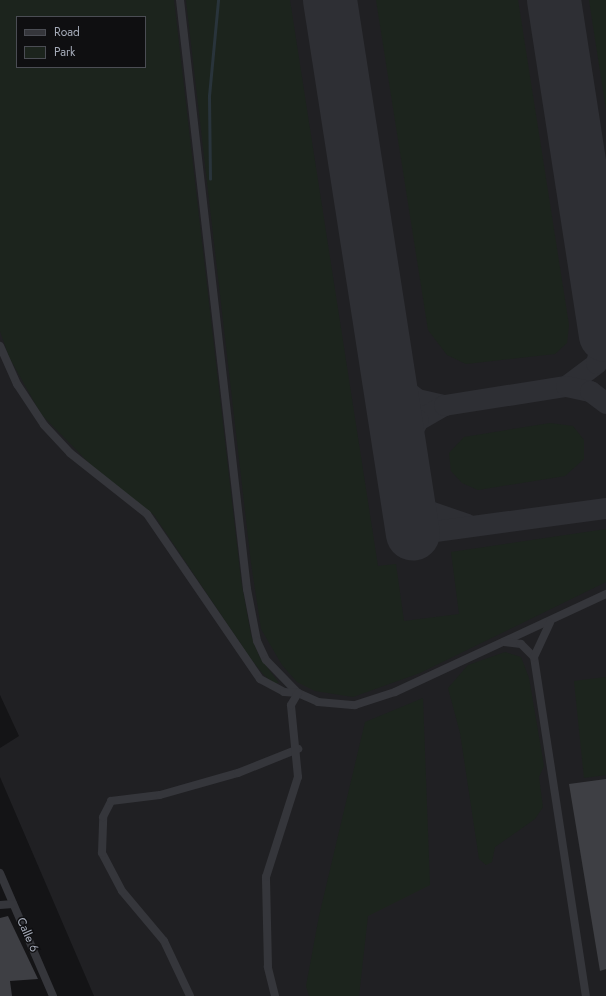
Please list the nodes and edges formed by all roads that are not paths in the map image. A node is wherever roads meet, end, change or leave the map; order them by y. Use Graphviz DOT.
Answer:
graph roads {
  1 [pos="180,0"];
  2 [pos="0,346"];
  3 [pos="606,594"];
  4 [pos="550,621"];
  5 [pos="504,642"];
  6 [pos="534,657"];
  7 [pos="298,693"];
  8 [pos="298,749"];
  9 [pos="0,873"];
  10 [pos="13,904"];
  11 [pos="0,905"];
  12 [pos="53,996"];
  13 [pos="190,996"];
  14 [pos="275,996"];
  15 [pos="586,996"];
  1 -- 7 [label="street"];
  2 -- 7 [label="street"];
  3 -- 4 [label="street"];
  4 -- 5 [label="street"];
  4 -- 6 [label="street"];
  5 -- 6 [label="street"];
  5 -- 7 [label="street"];
  6 -- 15 [label="street"];
  7 -- 8 [label="street"];
  8 -- 13 [label="street"];
  8 -- 14 [label="street"];
  9 -- 10 [label="street, Calle 6"];
  10 -- 11 [label="street"];
  10 -- 12 [label="street, Calle 6"];
}
